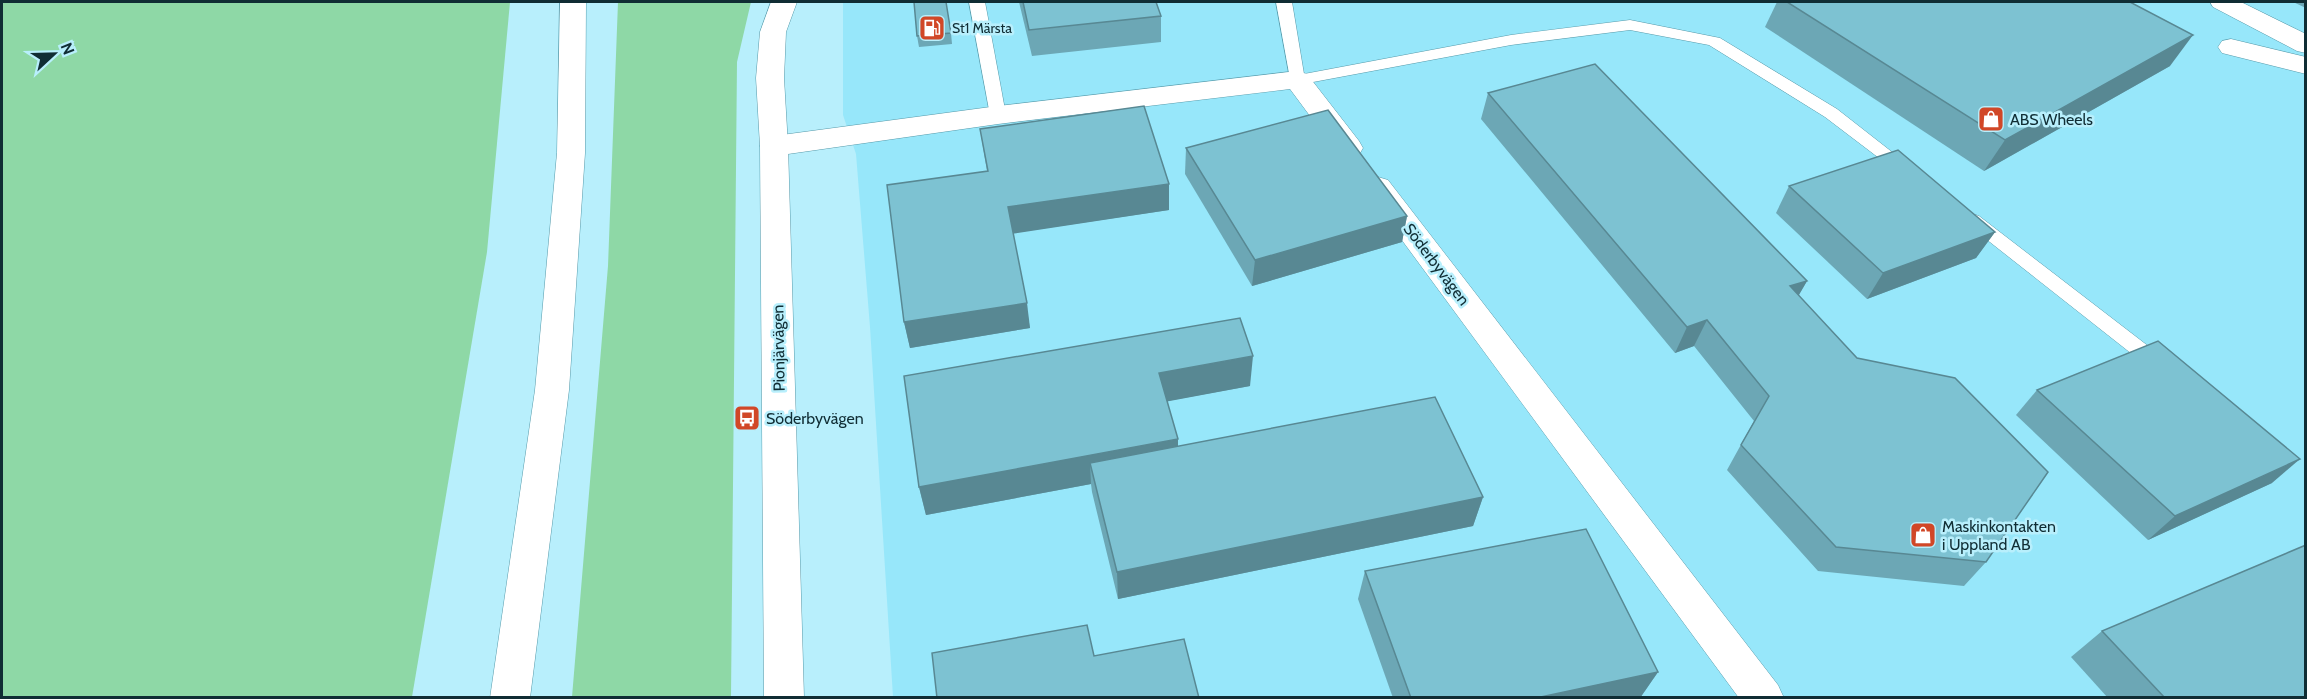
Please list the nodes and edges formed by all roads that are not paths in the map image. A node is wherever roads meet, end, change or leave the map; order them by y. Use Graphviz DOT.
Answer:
graph roads {
  1 [pos="573,2"];
  2 [pos="784,2"];
  3 [pos="977,2"];
  4 [pos="1284,2"];
  5 [pos="2222,2"];
  6 [pos="2306,45"];
  7 [pos="2231,47"];
  8 [pos="2306,66"];
  9 [pos="1297,80"];
  10 [pos="998,115"];
  11 [pos="774,146"];
  12 [pos="1915,177"];
  13 [pos="1962,212"];
  14 [pos="2175,377"];
  15 [pos="510,698"];
  16 [pos="784,698"];
  17 [pos="1764,698"];
  1 -- 15 [label="street"];
  2 -- 11 [label="street, Pionjärvägen"];
  3 -- 10 [label="lane"];
  4 -- 9 [label="lane"];
  5 -- 6 [label="street"];
  7 -- 8 [label="street"];
  9 -- 10 [label="street"];
  9 -- 12 [label="lane"];
  9 -- 17 [label="street, Söderbyvägen"];
  10 -- 11 [label="street"];
  11 -- 16 [label="street, Pionjärvägen"];
  13 -- 14 [label="lane"];
}
